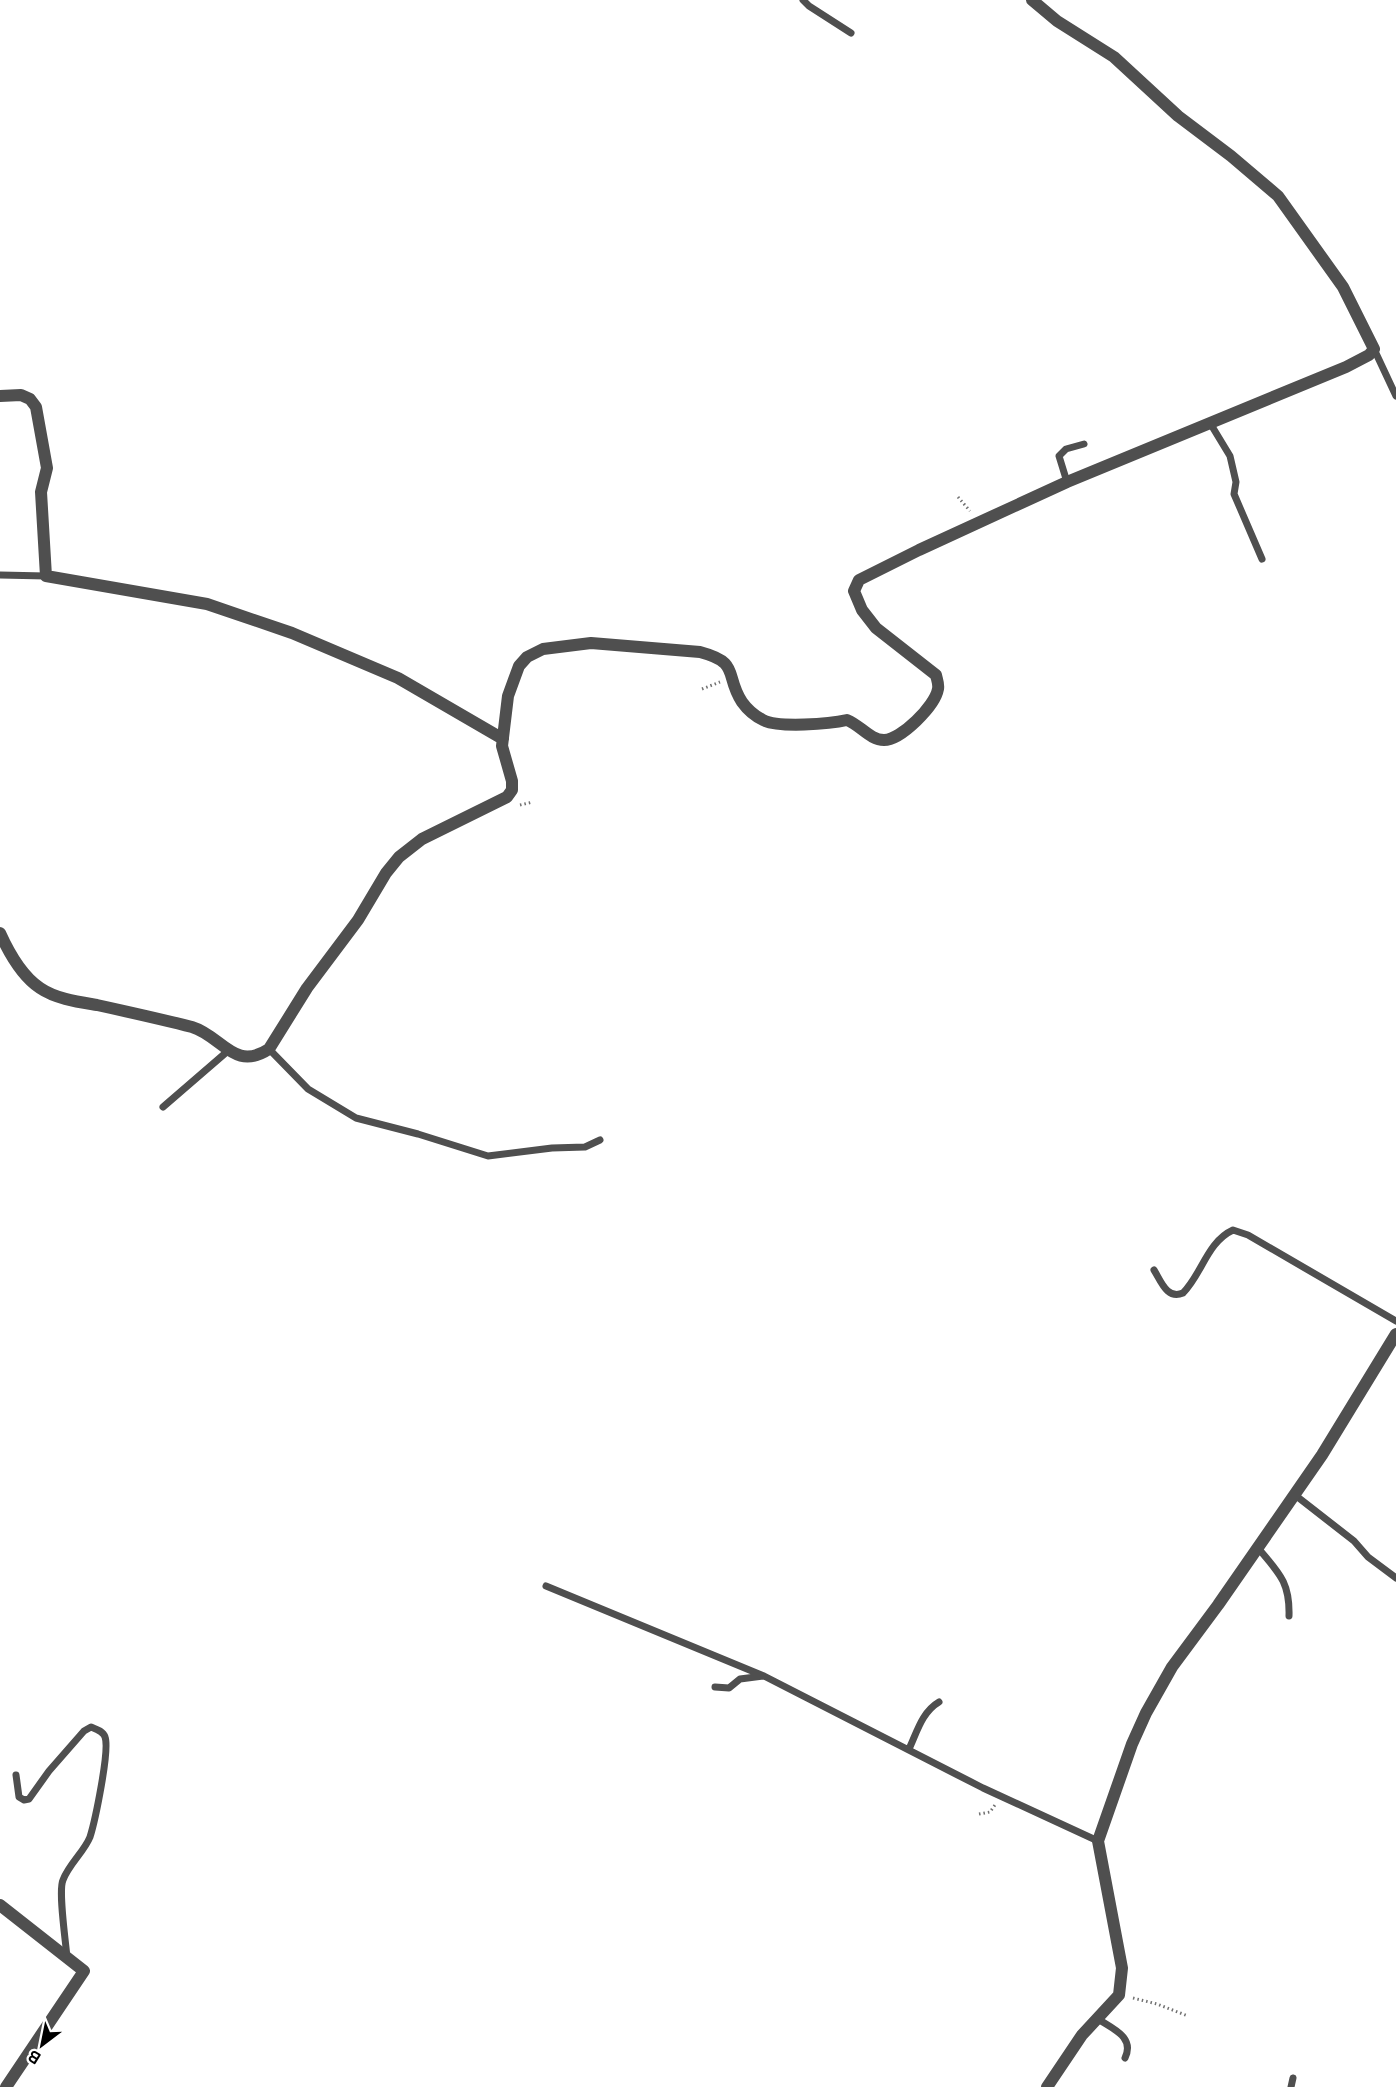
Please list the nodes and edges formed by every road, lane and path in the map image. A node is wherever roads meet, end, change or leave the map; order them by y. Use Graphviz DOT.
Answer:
graph roads {
  1 [pos="803,0"];
  2 [pos="1032,0"];
  3 [pos="851,33"];
  4 [pos="1374,349"];
  5 [pos="0,396"];
  6 [pos="1396,396"];
  7 [pos="1210,423"];
  8 [pos="1084,444"];
  9 [pos="1067,482"];
  10 [pos="958,497"];
  11 [pos="980,522"];
  12 [pos="1262,559"];
  13 [pos="0,575"];
  14 [pos="46,576"];
  15 [pos="503,739"];
  16 [pos="0,933"];
  17 [pos="269,1049"];
  18 [pos="229,1050"];
  19 [pos="163,1107"];
  20 [pos="600,1140"];
  21 [pos="1154,1270"];
  22 [pos="1396,1321"];
  23 [pos="1396,1334"];
  24 [pos="1295,1495"];
  25 [pos="1258,1548"];
  26 [pos="1396,1578"];
  27 [pos="546,1586"];
  28 [pos="1289,1616"];
  29 [pos="764,1676"];
  30 [pos="715,1687"];
  31 [pos="939,1702"];
  32 [pos="909,1749"];
  33 [pos="15,1775"];
  34 [pos="1002,1796"];
  35 [pos="979,1814"];
  36 [pos="1098,1840"];
  37 [pos="0,1905"];
  38 [pos="67,1958"];
  39 [pos="1119,1995"];
  40 [pos="1188,2016"];
  41 [pos="1098,2019"];
  42 [pos="1125,2058"];
  43 [pos="1293,2078"];
  44 [pos="6,2087"];
  45 [pos="1047,2087"];
  46 [pos="1291,2087"];
  1 -- 3 [label="lane"];
  2 -- 4 [label="street"];
  4 -- 6 [label="lane"];
  4 -- 7 [label="street"];
  5 -- 14 [label="street"];
  7 -- 9 [label="street"];
  7 -- 12 [label="lane"];
  8 -- 9 [label="lane"];
  9 -- 11 [label="street"];
  10 -- 11 [label="path"];
  11 -- 15 [label="street"];
  13 -- 14 [label="lane"];
  14 -- 15 [label="street"];
  15 -- 17 [label="street"];
  16 -- 18 [label="street"];
  17 -- 18 [label="street"];
  17 -- 20 [label="lane"];
  18 -- 19 [label="lane"];
  21 -- 22 [label="lane"];
  23 -- 24 [label="street"];
  24 -- 25 [label="street"];
  24 -- 26 [label="lane"];
  25 -- 28 [label="lane"];
  25 -- 36 [label="street"];
  27 -- 29 [label="lane"];
  29 -- 30 [label="lane"];
  29 -- 32 [label="lane"];
  31 -- 32 [label="lane"];
  32 -- 34 [label="lane"];
  33 -- 38 [label="lane"];
  34 -- 35 [label="path"];
  34 -- 36 [label="lane"];
  36 -- 39 [label="street"];
  37 -- 38 [label="street"];
  38 -- 44 [label="street"];
  39 -- 40 [label="path"];
  39 -- 41 [label="street"];
  41 -- 42 [label="lane"];
  41 -- 45 [label="street"];
  43 -- 46 [label="lane"];
}
